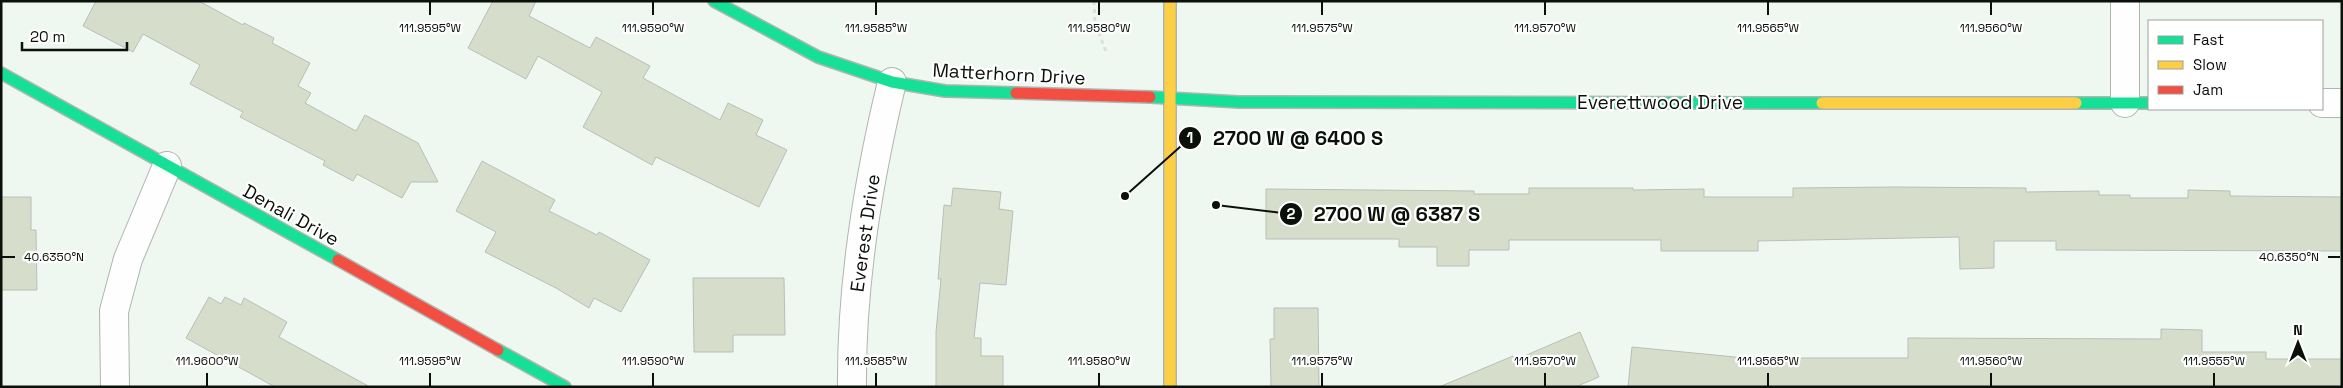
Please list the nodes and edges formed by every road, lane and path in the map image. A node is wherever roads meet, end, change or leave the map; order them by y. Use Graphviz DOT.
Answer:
graph roads {
  1 [pos="714,1"];
  2 [pos="1094,1"];
  3 [pos="1170,1"];
  4 [pos="2125,1"];
  5 [pos="1106,52"];
  6 [pos="1,73"];
  7 [pos="892,82"];
  8 [pos="1170,99"];
  9 [pos="2137,103"];
  10 [pos="2323,103"];
  11 [pos="2342,103"];
  12 [pos="168,166"];
  13 [pos="115,387"];
  14 [pos="565,387"];
  15 [pos="852,387"];
  16 [pos="1170,387"];
  1 -- 7 [label="street, Matterhorn Drive"];
  2 -- 5 [label="path"];
  3 -- 8 [label="street"];
  4 -- 9 [label="street"];
  6 -- 12 [label="street, Denali Drive"];
  7 -- 8 [label="street, Matterhorn Drive"];
  7 -- 15 [label="street, Everest Drive"];
  8 -- 9 [label="street, Everettwood Drive"];
  8 -- 16 [label="street"];
  10 -- 11 [label="street"];
  12 -- 13 [label="street"];
  12 -- 14 [label="street, Denali Drive"];
}
